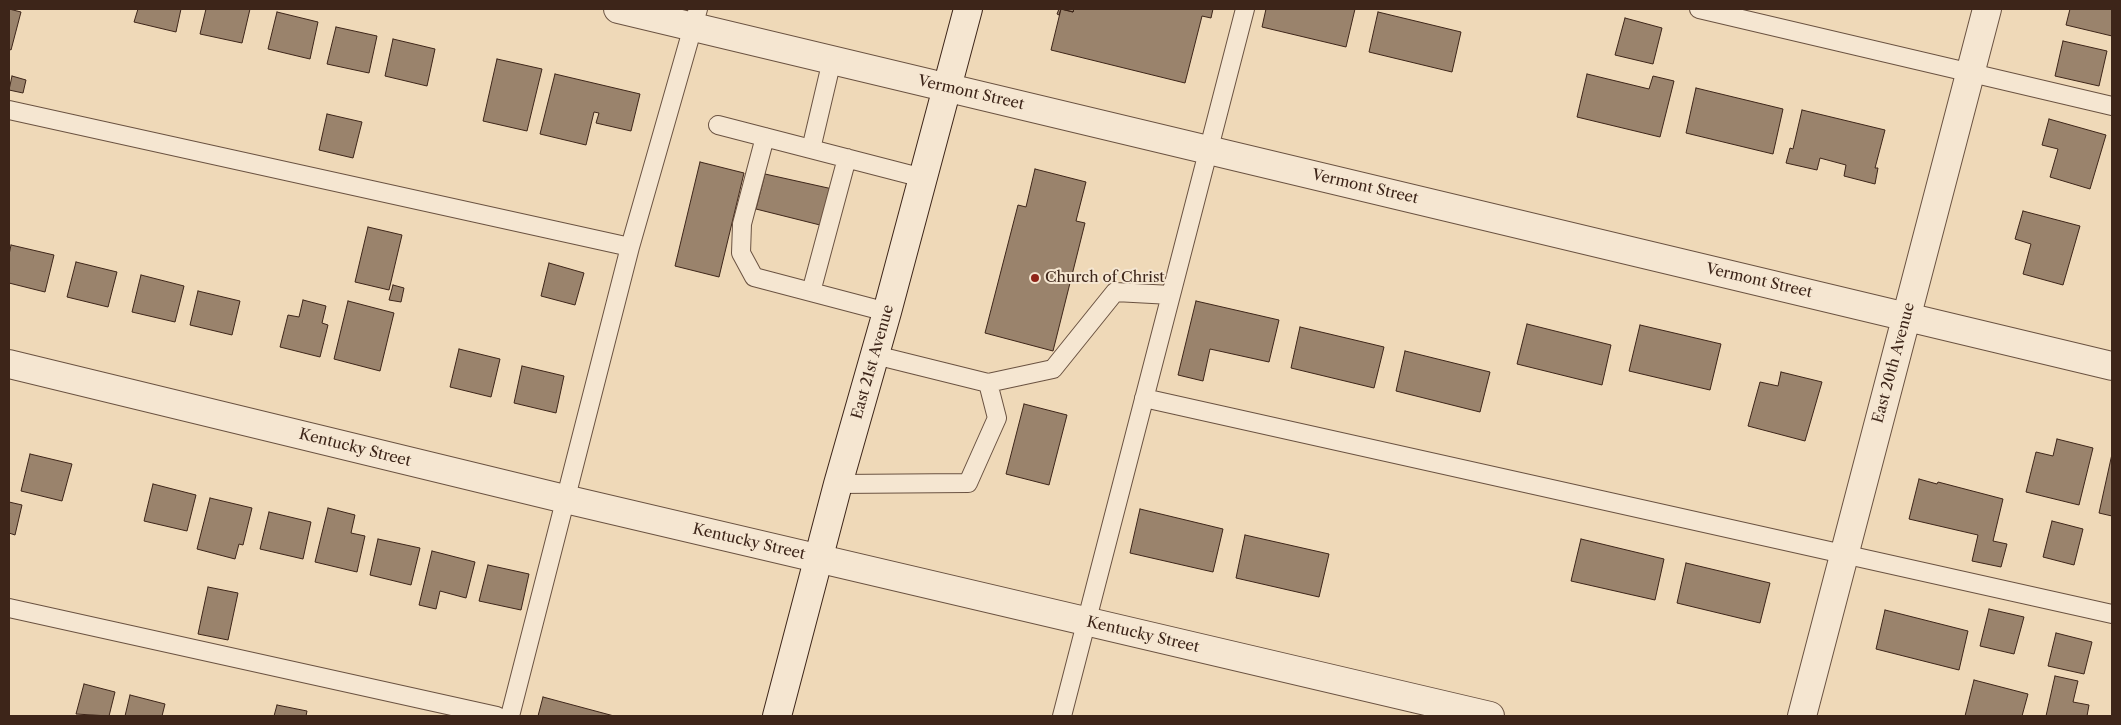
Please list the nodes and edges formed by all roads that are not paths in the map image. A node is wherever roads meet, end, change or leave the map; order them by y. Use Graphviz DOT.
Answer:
graph roads {
  1 [pos="618,9"];
  2 [pos="968,9"];
  3 [pos="1245,9"];
  4 [pos="1699,9"];
  5 [pos="1987,9"];
  6 [pos="696,18"];
  7 [pos="832,60"];
  8 [pos="1970,73"];
  9 [pos="948,87"];
  10 [pos="2112,106"];
  11 [pos="9,110"];
  12 [pos="718,125"];
  13 [pos="765,137"];
  14 [pos="810,149"];
  15 [pos="1209,150"];
  16 [pos="847,158"];
  17 [pos="923,178"];
  18 [pos="630,246"];
  19 [pos="811,292"];
  20 [pos="1171,295"];
  21 [pos="887,312"];
  22 [pos="1907,316"];
  23 [pos="875,355"];
  24 [pos="9,364"];
  25 [pos="2112,366"];
  26 [pos="988,383"];
  27 [pos="1144,398"];
  28 [pos="838,484"];
  29 [pos="566,499"];
  30 [pos="1844,555"];
  31 [pos="818,558"];
  32 [pos="9,608"];
  33 [pos="2112,614"];
  34 [pos="1087,621"];
  35 [pos="497,716"];
  36 [pos="510,716"];
  37 [pos="777,716"];
  38 [pos="1062,716"];
  39 [pos="1490,716"];
  40 [pos="1802,716"];
  1 -- 6 [label="street, Vermont Street"];
  2 -- 9 [label="street, East 21st Avenue"];
  3 -- 15 [label="lane"];
  4 -- 8 [label="lane"];
  5 -- 8 [label="street, East 20th Avenue"];
  6 -- 7 [label="street, Vermont Street"];
  6 -- 18 [label="lane"];
  7 -- 9 [label="street, Vermont Street"];
  7 -- 14 [label="lane"];
  8 -- 10 [label="lane"];
  8 -- 22 [label="street, East 20th Avenue"];
  9 -- 15 [label="street, Vermont Street"];
  9 -- 17 [label="street, East 21st Avenue"];
  11 -- 18 [label="lane"];
  12 -- 13 [label="lane"];
  13 -- 14 [label="lane"];
  13 -- 19 [label="lane"];
  14 -- 16 [label="lane"];
  15 -- 20 [label="lane"];
  15 -- 22 [label="street, Vermont Street"];
  16 -- 17 [label="lane"];
  16 -- 19 [label="lane"];
  17 -- 21 [label="street, East 21st Avenue"];
  18 -- 29 [label="lane"];
  19 -- 21 [label="lane"];
  20 -- 26 [label="lane"];
  20 -- 27 [label="lane"];
  21 -- 23 [label="street, East 21st Avenue"];
  22 -- 25 [label="street, Vermont Street"];
  22 -- 30 [label="street, East 20th Avenue"];
  23 -- 26 [label="lane"];
  23 -- 28 [label="street, East 21st Avenue"];
  24 -- 29 [label="street, Kentucky Street"];
  26 -- 28 [label="lane"];
  27 -- 30 [label="lane"];
  27 -- 34 [label="lane"];
  28 -- 31 [label="street, East 21st Avenue"];
  29 -- 31 [label="street, Kentucky Street"];
  29 -- 36 [label="lane"];
  30 -- 33 [label="lane"];
  30 -- 40 [label="street, East 20th Avenue"];
  31 -- 34 [label="street, Kentucky Street"];
  31 -- 37 [label="street, East 21st Avenue"];
  32 -- 35 [label="lane"];
  34 -- 38 [label="lane"];
  34 -- 39 [label="street, Kentucky Street"];
}
